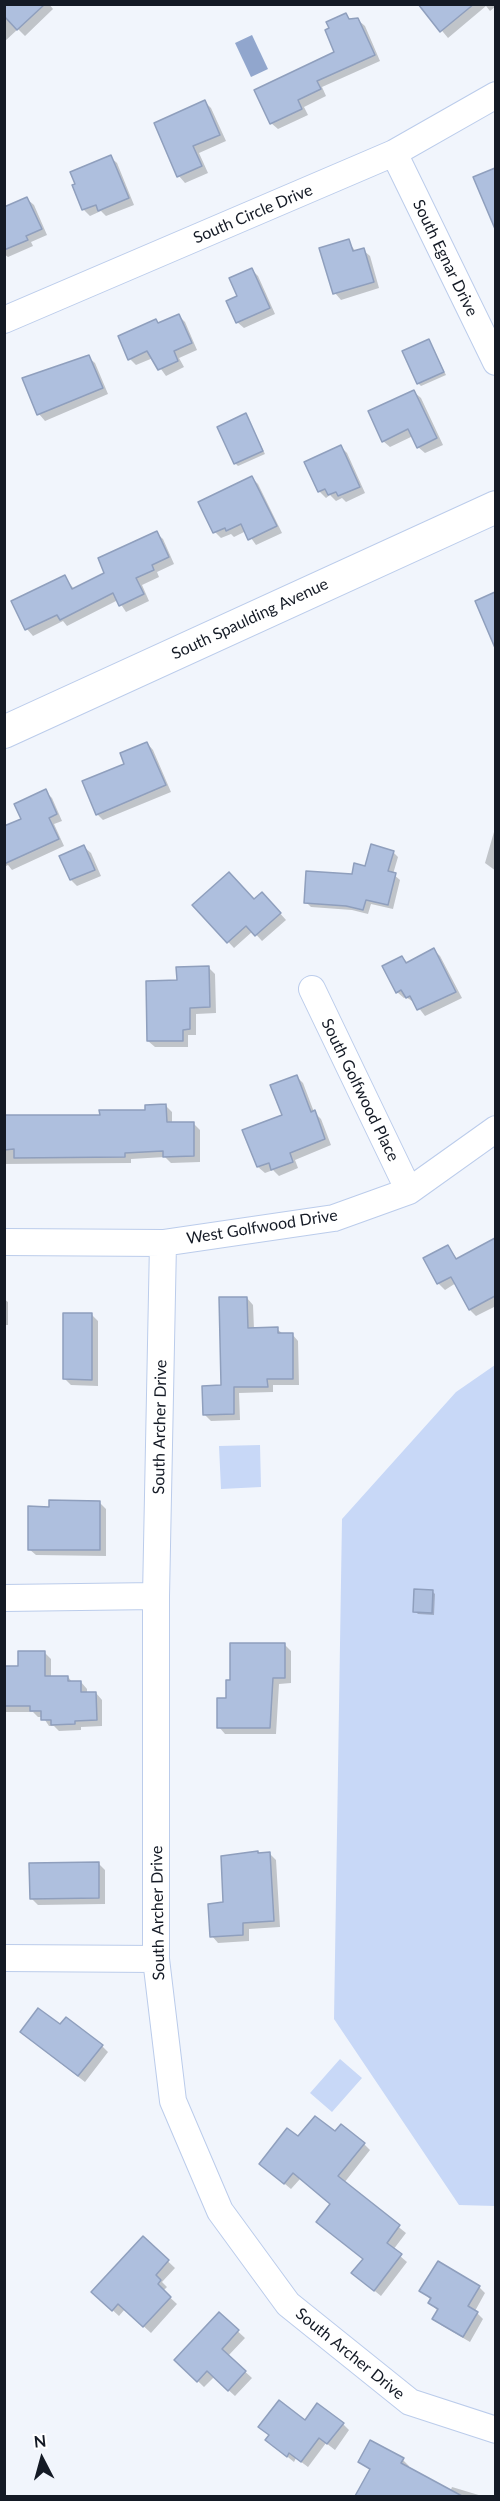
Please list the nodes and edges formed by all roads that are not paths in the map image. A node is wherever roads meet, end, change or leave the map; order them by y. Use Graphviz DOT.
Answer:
graph roads {
  1 [pos="495,95"];
  2 [pos="394,153"];
  3 [pos="4,320"];
  4 [pos="495,362"];
  5 [pos="495,507"];
  6 [pos="4,732"];
  7 [pos="312,989"];
  8 [pos="495,1129"];
  9 [pos="409,1191"];
  10 [pos="4,1242"];
  11 [pos="163,1243"];
  12 [pos="156,1596"];
  13 [pos="4,1598"];
  14 [pos="4,1958"];
  15 [pos="156,1959"];
  16 [pos="495,2430"];
  1 -- 2 [label="street, South Circle Drive"];
  2 -- 3 [label="street, South Circle Drive"];
  2 -- 4 [label="street, South Egnar Drive"];
  5 -- 6 [label="street, South Spaulding Avenue"];
  7 -- 9 [label="street, South Golfwood Place"];
  8 -- 9 [label="street, West Golfwood Drive"];
  9 -- 11 [label="street, West Golfwood Drive"];
  10 -- 11 [label="street, West Golfwood Drive"];
  11 -- 12 [label="street, South Archer Drive"];
  12 -- 13 [label="street"];
  12 -- 15 [label="street, South Archer Drive"];
  14 -- 15 [label="street"];
  15 -- 16 [label="street, South Archer Drive"];
}
